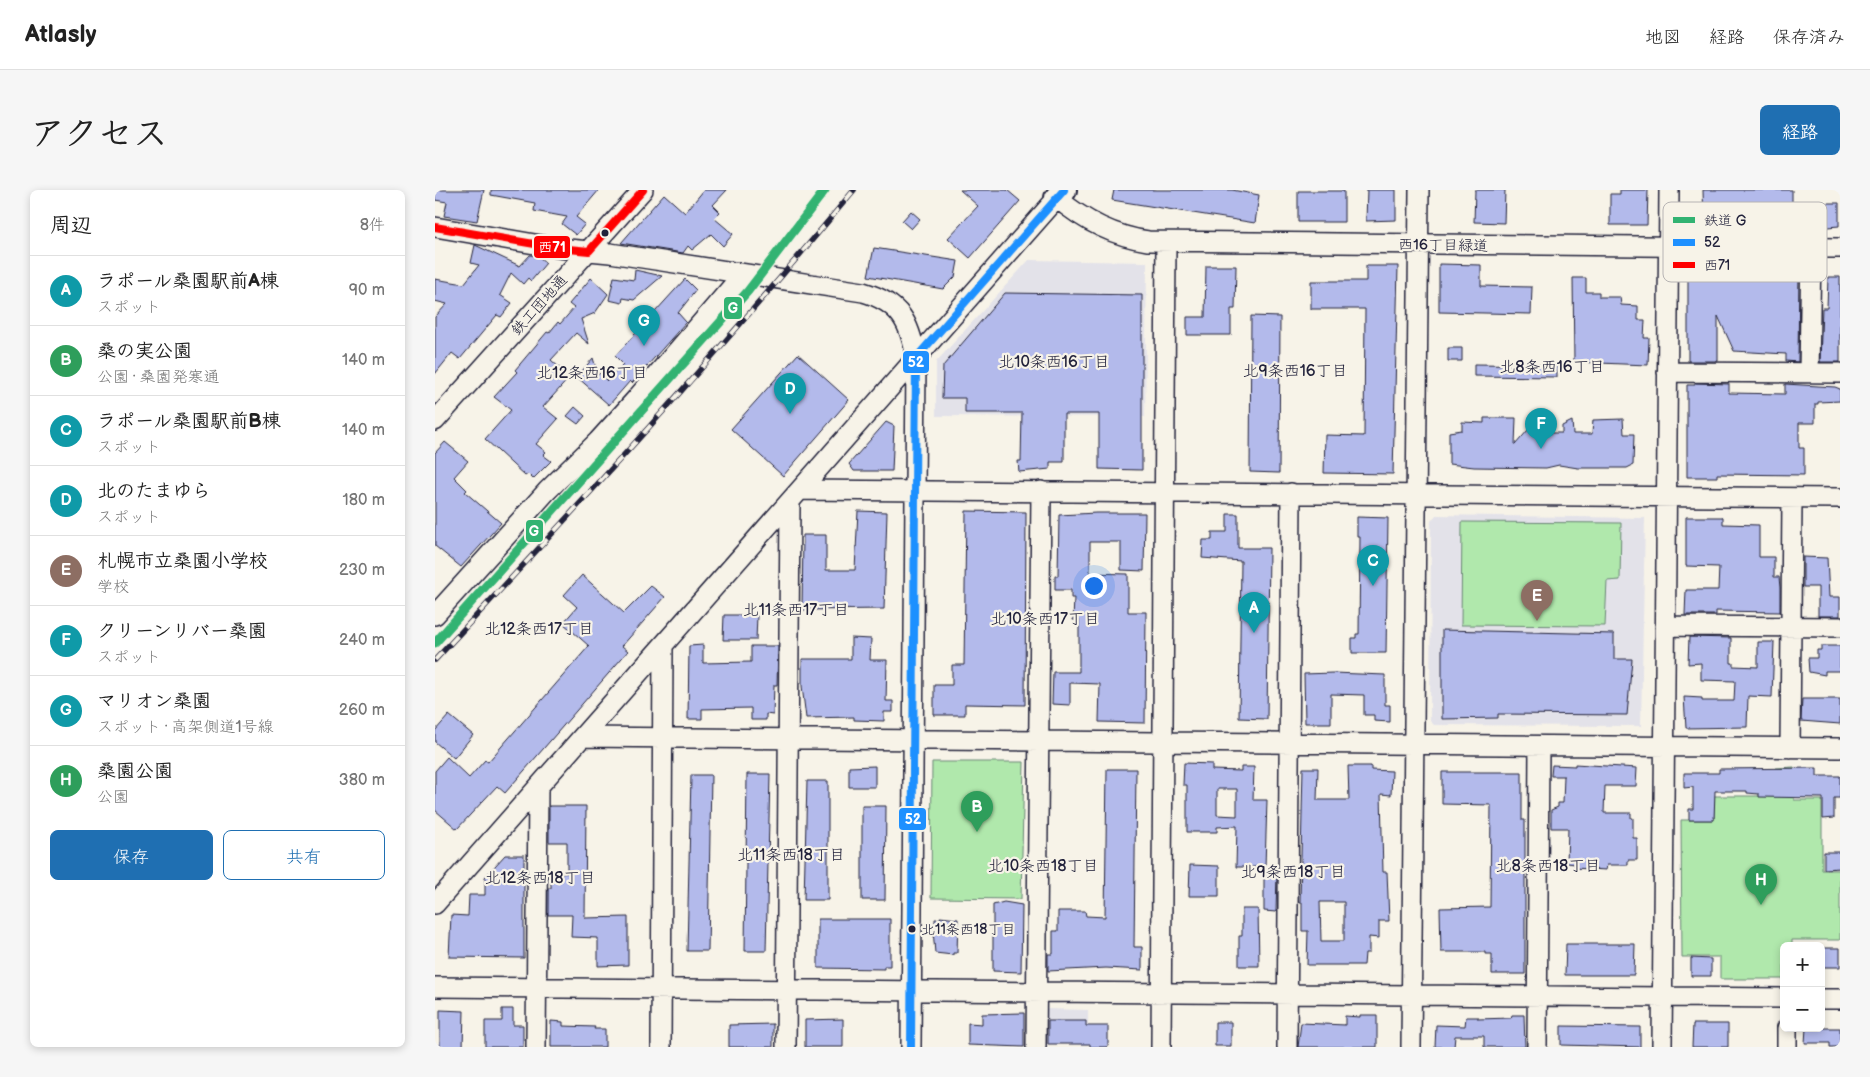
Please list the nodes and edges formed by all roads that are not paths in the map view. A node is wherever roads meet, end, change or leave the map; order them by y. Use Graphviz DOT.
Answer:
graph roads {
  1 [pos="643,190"];
  2 [pos="1419,190"];
  3 [pos="1060,194"];
  4 [pos="435,227"];
  5 [pos="1166,242"];
  6 [pos="1418,244"];
  7 [pos="1663,247"];
  8 [pos="1827,248"];
  9 [pos="1840,248"];
  10 [pos="589,251"];
  11 [pos="743,274"];
  12 [pos="1668,282"];
  13 [pos="1810,282"];
  14 [pos="916,358"];
  15 [pos="1667,372"];
  16 [pos="1809,373"];
  17 [pos="1840,373"];
  18 [pos="437,414"];
  19 [pos="916,490"];
  20 [pos="1041,491"];
  21 [pos="1166,493"];
  22 [pos="1291,493"];
  23 [pos="1416,495"];
  24 [pos="795,496"];
  25 [pos="1667,497"];
  26 [pos="1792,498"];
  27 [pos="1840,498"];
  28 [pos="435,615"];
  29 [pos="1665,626"];
  30 [pos="1790,626"];
  31 [pos="1840,627"];
  32 [pos="663,646"];
  33 [pos="582,737"];
  34 [pos="663,738"];
  35 [pos="790,739"];
  36 [pos="914,741"];
  37 [pos="1039,742"];
  38 [pos="1164,743"];
  39 [pos="1289,744"];
  40 [pos="1414,745"];
  41 [pos="1539,746"];
  42 [pos="1665,746"];
  43 [pos="1790,748"];
  44 [pos="1840,748"];
  45 [pos="538,788"];
  46 [pos="435,904"];
  47 [pos="435,987"];
  48 [pos="537,988"];
  49 [pos="661,990"];
  50 [pos="786,990"];
  51 [pos="911,991"];
  52 [pos="1036,992"];
  53 [pos="1161,993"];
  54 [pos="1287,994"];
  55 [pos="1412,995"];
  56 [pos="1537,996"];
  57 [pos="1662,997"];
  58 [pos="1780,998"];
  59 [pos="1825,999"];
  60 [pos="1840,999"];
  61 [pos="1787,1032"];
  62 [pos="536,1047"];
  63 [pos="661,1047"];
  64 [pos="785,1047"];
  65 [pos="911,1047"];
  66 [pos="1036,1047"];
  67 [pos="1161,1047"];
  68 [pos="1287,1047"];
  69 [pos="1411,1047"];
  70 [pos="1537,1047"];
  71 [pos="1662,1047"];
  72 [pos="1787,1047"];
  1 -- 10 [label="street, 鉄工団地通"];
  2 -- 6 [label="street"];
  3 -- 5 [label="street, 西16丁目緑道"];
  3 -- 14 [label="street"];
  4 -- 10 [label="street"];
  5 -- 6 [label="street, 西16丁目緑道"];
  5 -- 21 [label="street"];
  6 -- 7 [label="street, 西16丁目緑道"];
  6 -- 23 [label="street"];
  8 -- 9 [label="street, 西16丁目緑道"];
  10 -- 11 [label="street"];
  10 -- 18 [label="street, 鉄工団地通"];
  11 -- 14 [label="street"];
  11 -- 28 [label="street"];
  12 -- 15 [label="street"];
  13 -- 16 [label="street"];
  14 -- 19 [label="street"];
  14 -- 24 [label="street"];
  15 -- 16 [label="street"];
  15 -- 25 [label="street"];
  16 -- 17 [label="street"];
  19 -- 20 [label="street"];
  19 -- 24 [label="street"];
  19 -- 36 [label="street"];
  20 -- 21 [label="street"];
  20 -- 37 [label="street"];
  21 -- 22 [label="street"];
  21 -- 38 [label="street"];
  22 -- 23 [label="street"];
  22 -- 39 [label="street"];
  23 -- 25 [label="street"];
  23 -- 40 [label="street"];
  24 -- 32 [label="street"];
  24 -- 35 [label="street"];
  25 -- 26 [label="street"];
  25 -- 29 [label="street"];
  26 -- 27 [label="street"];
  26 -- 30 [label="street"];
  29 -- 30 [label="street"];
  29 -- 42 [label="street"];
  30 -- 31 [label="street"];
  30 -- 43 [label="street"];
  32 -- 33 [label="street"];
  32 -- 34 [label="street"];
  33 -- 34 [label="street"];
  33 -- 45 [label="street"];
  34 -- 35 [label="street"];
  34 -- 49 [label="street"];
  35 -- 36 [label="street"];
  35 -- 50 [label="street"];
  36 -- 37 [label="street"];
  36 -- 51 [label="street"];
  37 -- 38 [label="street"];
  37 -- 52 [label="street"];
  38 -- 39 [label="street"];
  38 -- 53 [label="street"];
  39 -- 40 [label="street"];
  39 -- 54 [label="street"];
  40 -- 41 [label="street"];
  40 -- 55 [label="street"];
  41 -- 42 [label="street"];
  41 -- 56 [label="street"];
  42 -- 43 [label="street"];
  42 -- 57 [label="street"];
  43 -- 44 [label="street"];
  45 -- 46 [label="street"];
  45 -- 48 [label="street"];
  47 -- 48 [label="street"];
  48 -- 49 [label="street"];
  48 -- 62 [label="street"];
  49 -- 50 [label="street"];
  49 -- 63 [label="street"];
  50 -- 51 [label="street"];
  50 -- 64 [label="street"];
  51 -- 52 [label="street"];
  51 -- 65 [label="street"];
  52 -- 53 [label="street"];
  52 -- 66 [label="street"];
  53 -- 54 [label="street"];
  53 -- 67 [label="street"];
  54 -- 55 [label="street"];
  54 -- 68 [label="street"];
  55 -- 56 [label="street"];
  55 -- 69 [label="street"];
  56 -- 57 [label="street"];
  56 -- 70 [label="street"];
  57 -- 58 [label="street"];
  57 -- 71 [label="street"];
  59 -- 60 [label="street"];
  61 -- 72 [label="street"];
}
